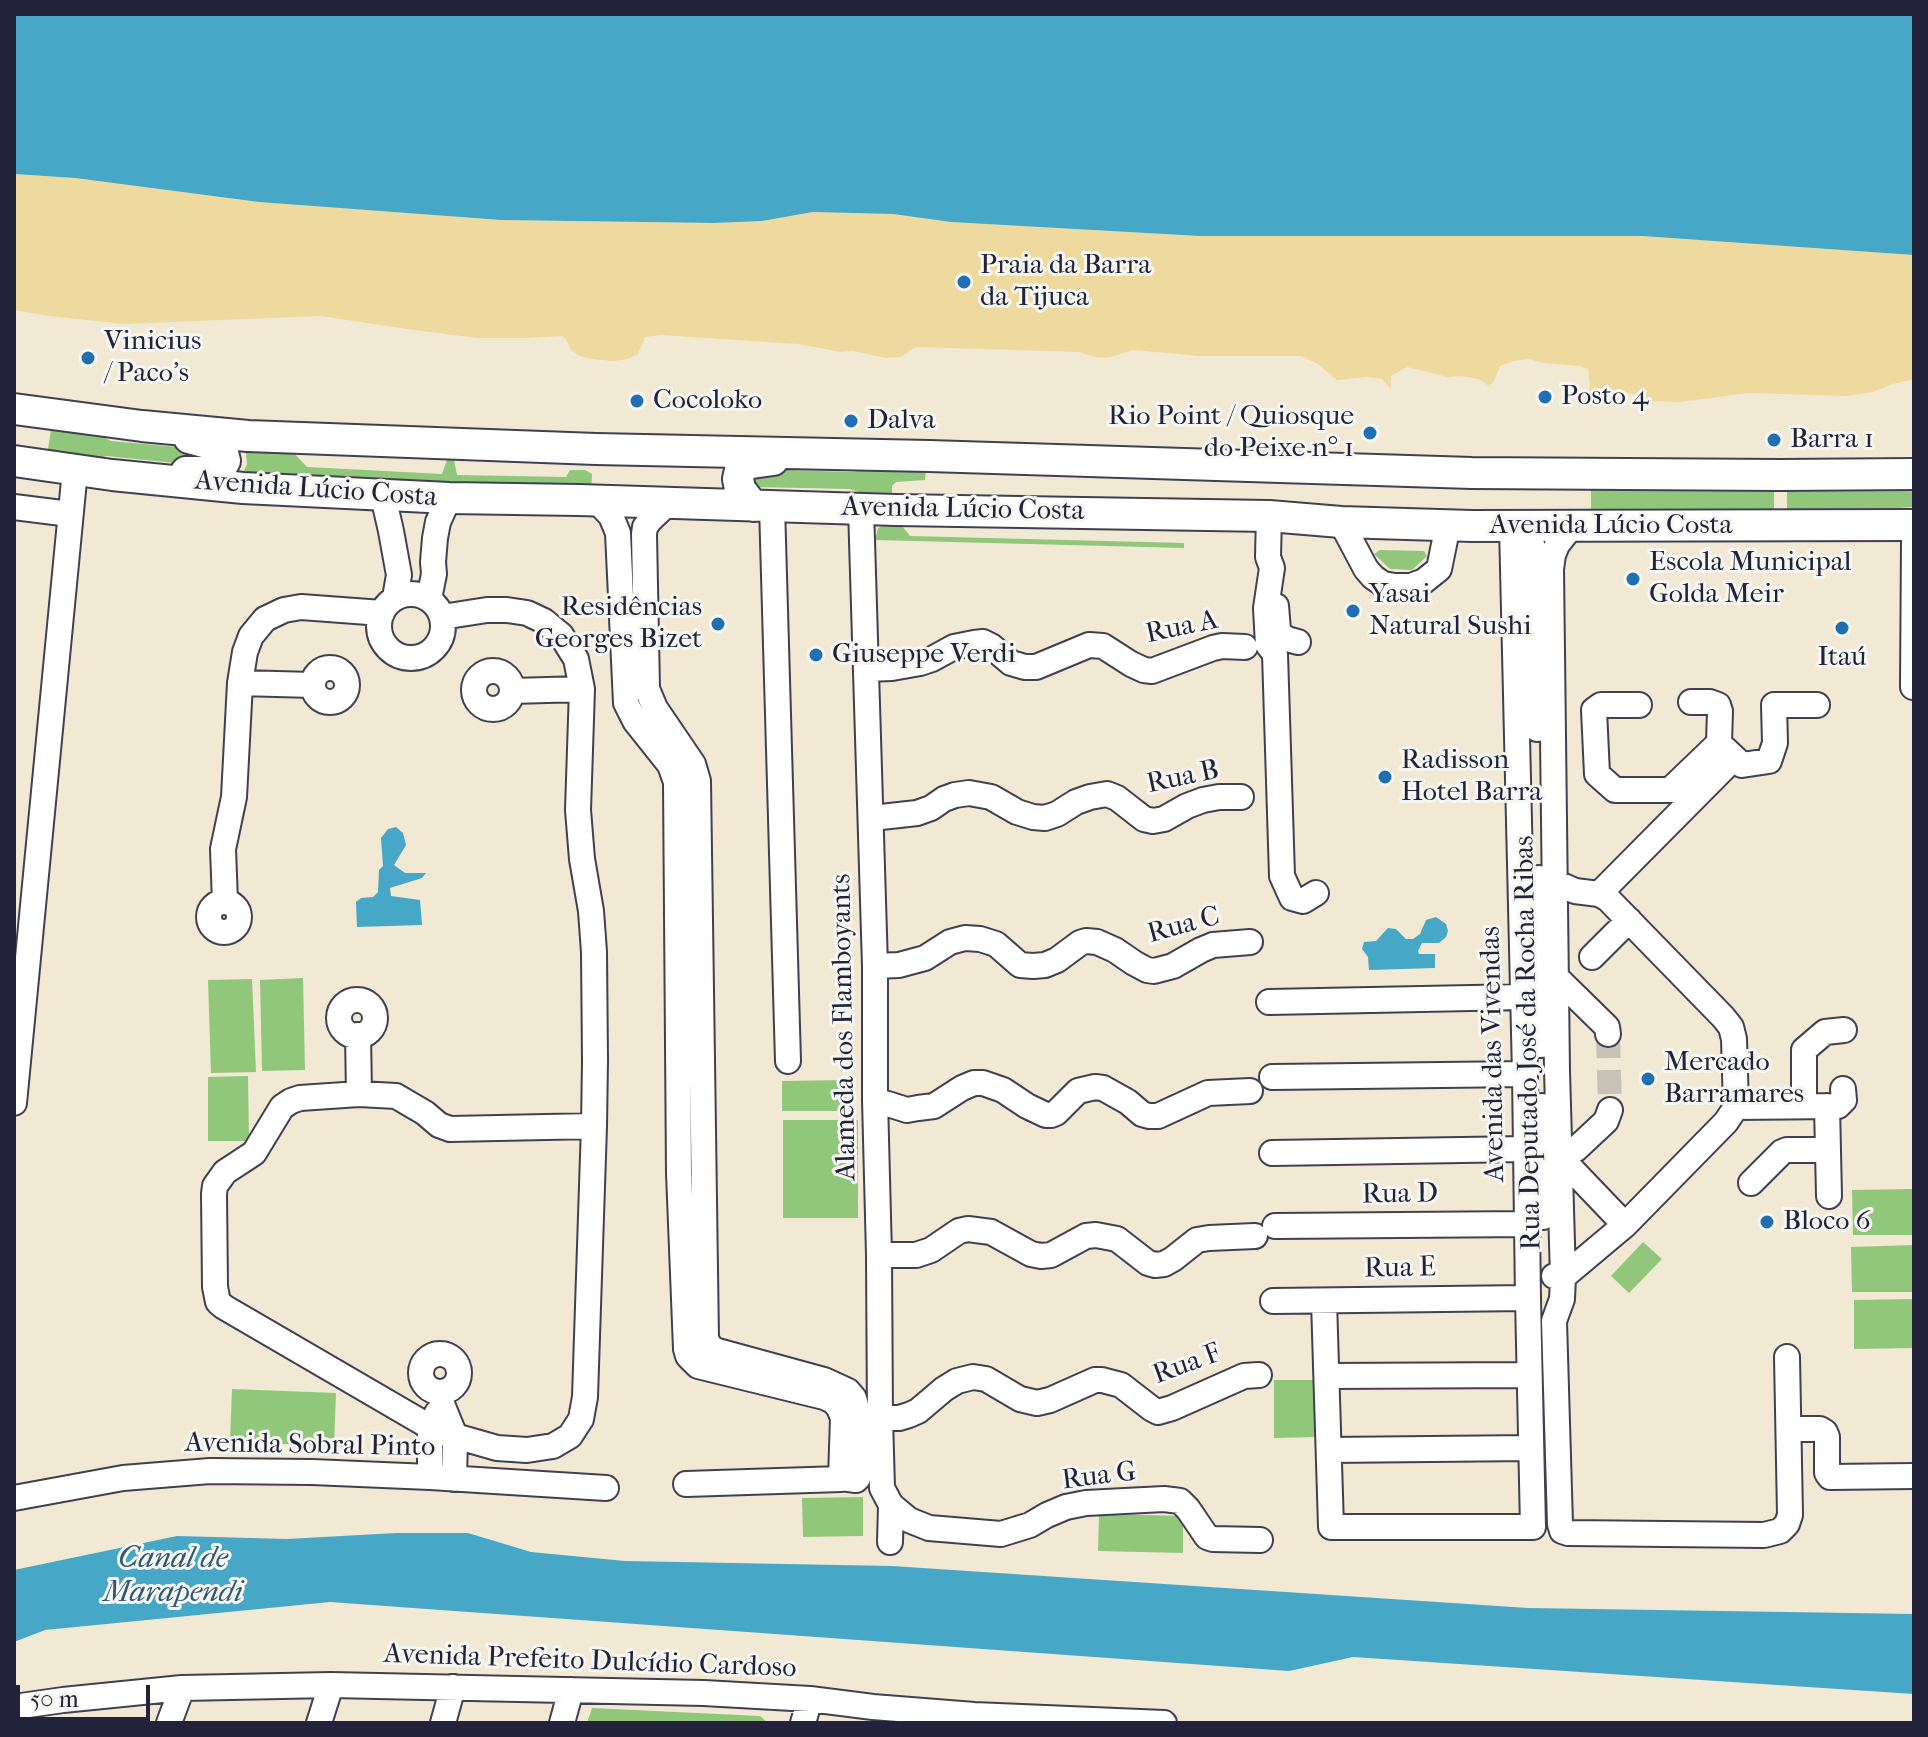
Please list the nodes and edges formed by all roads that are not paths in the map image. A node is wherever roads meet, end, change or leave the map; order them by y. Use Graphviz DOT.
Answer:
graph roads {
  1 [pos="14,409"];
  2 [pos="142,426"];
  3 [pos="823,454"];
  4 [pos="14,461"];
  5 [pos="75,470"];
  6 [pos="1914,474"];
  7 [pos="112,475"];
  8 [pos="383,496"];
  9 [pos="449,498"];
  10 [pos="597,501"];
  11 [pos="669,502"];
  12 [pos="762,506"];
  13 [pos="14,507"];
  14 [pos="861,508"];
  15 [pos="70,514"];
  16 [pos="1269,516"];
  17 [pos="1341,522"];
  18 [pos="1448,525"];
  19 [pos="1914,525"];
  20 [pos="1519,526"];
  21 [pos="1571,527"];
  22 [pos="1914,542"];
  23 [pos="632,544"];
  24 [pos="1272,568"];
  25 [pos="388,606"];
  26 [pos="435,608"];
  27 [pos="1298,642"];
  28 [pos="1245,647"];
  29 [pos="762,652"];
  30 [pos="866,669"];
  31 [pos="240,683"];
  32 [pos="313,685"];
  33 [pos="1913,687"];
  34 [pos="582,689"];
  35 [pos="512,691"];
  36 [pos="1691,702"];
  37 [pos="1639,705"];
  38 [pos="1817,705"];
  39 [pos="1732,755"];
  40 [pos="1241,797"];
  41 [pos="872,818"];
  42 [pos="1555,882"];
  43 [pos="1316,893"];
  44 [pos="1603,897"];
  45 [pos="225,902"];
  46 [pos="1548,919"];
  47 [pos="1629,920"];
  48 [pos="1250,942"];
  49 [pos="1592,957"];
  50 [pos="875,966"];
  51 [pos="20,974"];
  52 [pos="1557,978"];
  53 [pos="1523,997"];
  54 [pos="1269,1002"];
  55 [pos="18,1016"];
  56 [pos="1844,1030"];
  57 [pos="1608,1034"];
  58 [pos="358,1035"];
  59 [pos="788,1061"];
  60 [pos="1525,1074"];
  61 [pos="1272,1077"];
  62 [pos="1250,1091"];
  63 [pos="359,1094"];
  64 [pos="875,1100"];
  65 [pos="1825,1101"];
  66 [pos="14,1103"];
  67 [pos="1736,1107"];
  68 [pos="1610,1110"];
  69 [pos="594,1126"];
  70 [pos="1525,1149"];
  71 [pos="1828,1150"];
  72 [pos="1272,1153"];
  73 [pos="1561,1158"];
  74 [pos="1751,1183"];
  75 [pos="1829,1196"];
  76 [pos="1527,1224"];
  77 [pos="1625,1225"];
  78 [pos="879,1255"];
  79 [pos="1554,1276"];
  80 [pos="1528,1298"];
  81 [pos="1273,1301"];
  82 [pos="1324,1301"];
  83 [pos="1787,1357"];
  84 [pos="1259,1375"];
  85 [pos="1529,1375"];
  86 [pos="1327,1376"];
  87 [pos="880,1418"];
  88 [pos="430,1427"];
  89 [pos="1789,1429"];
  90 [pos="455,1436"];
  91 [pos="1531,1448"];
  92 [pos="1329,1450"];
  93 [pos="1914,1476"];
  94 [pos="442,1478"];
  95 [pos="686,1484"];
  96 [pos="606,1488"];
  97 [pos="14,1498"];
  98 [pos="891,1505"];
  99 [pos="1260,1540"];
  100 [pos="890,1542"];
  101 [pos="331,1685"];
  102 [pos="453,1687"];
  103 [pos="182,1688"];
  104 [pos="571,1690"];
  105 [pos="810,1699"];
  106 [pos="14,1707"];
  107 [pos="974,1719"];
  108 [pos="1058,1720"];
  109 [pos="1097,1721"];
  110 [pos="169,1723"];
  111 [pos="319,1723"];
  112 [pos="443,1723"];
  113 [pos="562,1723"];
  114 [pos="803,1723"];
  115 [pos="1164,1723"];
  1 -- 2 [label="main road, Avenida Lúcio Costa"];
  2 -- 3 [label="main road, Avenida Lúcio Costa"];
  2 -- 7 [label="main road"];
  3 -- 6 [label="main road, Avenida Lúcio Costa"];
  3 -- 12 [label="main road"];
  4 -- 5 [label="main road, Avenida Lúcio Costa"];
  5 -- 7 [label="main road, Avenida Lúcio Costa"];
  5 -- 15 [label="street"];
  7 -- 8 [label="main road, Avenida Lúcio Costa"];
  8 -- 9 [label="main road, Avenida Lúcio Costa"];
  8 -- 25 [label="street"];
  9 -- 10 [label="main road, Avenida Lúcio Costa"];
  9 -- 26 [label="street"];
  10 -- 11 [label="main road, Avenida Lúcio Costa"];
  10 -- 23 [label="street"];
  11 -- 12 [label="main road, Avenida Lúcio Costa"];
  11 -- 23 [label="street"];
  12 -- 14 [label="main road, Avenida Lúcio Costa"];
  12 -- 29 [label="street"];
  12 -- 59 [label="street"];
  13 -- 15 [label="street"];
  14 -- 16 [label="main road, Avenida Lúcio Costa"];
  14 -- 30 [label="street, Alameda dos Flamboyants"];
  15 -- 51 [label="street"];
  16 -- 17 [label="main road, Avenida Lúcio Costa"];
  16 -- 24 [label="street"];
  17 -- 18 [label="main road, Avenida Lúcio Costa"];
  17 -- 18 [label="street"];
  18 -- 20 [label="main road, Avenida Lúcio Costa"];
  19 -- 21 [label="main road, Avenida Lúcio Costa"];
  20 -- 21 [label="main road, Avenida Lúcio Costa"];
  20 -- 46 [label="street, Rua Deputado José da Rocha Ribas"];
  20 -- 53 [label="street, Avenida das Vivendas"];
  21 -- 42 [label="street, Rua Deputado José da Rocha Ribas"];
  22 -- 33 [label="street"];
  23 -- 95 [label="street"];
  24 -- 27 [label="street"];
  24 -- 43 [label="street"];
  25 -- 26 [label="street"];
  25 -- 26 [label="street"];
  25 -- 31 [label="street"];
  26 -- 34 [label="street"];
  28 -- 30 [label="street, Rua A"];
  30 -- 41 [label="street, Alameda dos Flamboyants"];
  31 -- 32 [label="street"];
  31 -- 45 [label="street"];
  34 -- 35 [label="street"];
  34 -- 69 [label="street"];
  36 -- 39 [label="street"];
  37 -- 39 [label="street"];
  38 -- 39 [label="street"];
  39 -- 44 [label="street"];
  40 -- 41 [label="street, Rua B"];
  41 -- 50 [label="street, Alameda dos Flamboyants"];
  42 -- 44 [label="street"];
  42 -- 46 [label="street, Rua Deputado José da Rocha Ribas"];
  44 -- 47 [label="street"];
  46 -- 52 [label="street, Rua Deputado José da Rocha Ribas"];
  46 -- 79 [label="street, Rua Deputado José da Rocha Ribas"];
  47 -- 49 [label="street"];
  47 -- 67 [label="street"];
  48 -- 50 [label="street, Rua C"];
  50 -- 64 [label="street, Alameda dos Flamboyants"];
  51 -- 55 [label="street"];
  52 -- 57 [label="street"];
  52 -- 73 [label="street, Rua Deputado José da Rocha Ribas"];
  53 -- 54 [label="street"];
  53 -- 60 [label="street, Avenida das Vivendas"];
  55 -- 66 [label="street"];
  56 -- 65 [label="street"];
  58 -- 63 [label="street"];
  60 -- 61 [label="street"];
  60 -- 70 [label="street, Avenida das Vivendas"];
  62 -- 64 [label="street"];
  63 -- 69 [label="street"];
  63 -- 88 [label="street"];
  64 -- 78 [label="street, Alameda dos Flamboyants"];
  65 -- 67 [label="street"];
  65 -- 71 [label="street"];
  67 -- 77 [label="street"];
  68 -- 73 [label="street"];
  69 -- 90 [label="street"];
  70 -- 72 [label="street"];
  70 -- 76 [label="street, Avenida das Vivendas"];
  71 -- 74 [label="street"];
  71 -- 75 [label="street"];
  73 -- 77 [label="street"];
  73 -- 79 [label="street, Rua Deputado José da Rocha Ribas"];
  76 -- 78 [label="street, Rua D"];
  76 -- 80 [label="street, Avenida das Vivendas"];
  77 -- 79 [label="street"];
  78 -- 87 [label="street, Alameda dos Flamboyants"];
  79 -- 89 [label="street, Rua Deputado José da Rocha Ribas"];
  80 -- 82 [label="street, Rua E"];
  80 -- 85 [label="street, Avenida das Vivendas"];
  81 -- 82 [label="street, Rua E"];
  82 -- 86 [label="street"];
  83 -- 89 [label="street"];
  84 -- 87 [label="street, Rua F"];
  85 -- 86 [label="street"];
  85 -- 91 [label="street, Avenida das Vivendas"];
  86 -- 92 [label="street"];
  87 -- 98 [label="street, Alameda dos Flamboyants"];
  88 -- 90 [label="street"];
  88 -- 90 [label="street"];
  88 -- 94 [label="street"];
  89 -- 93 [label="street"];
  90 -- 94 [label="street"];
  91 -- 92 [label="street"];
  91 -- 92 [label="street, Avenida das Vivendas"];
  94 -- 96 [label="street, Avenida Sobral Pinto"];
  94 -- 97 [label="street, Avenida Sobral Pinto"];
  98 -- 99 [label="street, Rua G"];
  98 -- 100 [label="street, Alameda dos Flamboyants"];
  101 -- 102 [label="street, Avenida Prefeito Dulcídio Cardoso"];
  101 -- 103 [label="street, Avenida Prefeito Dulcídio Cardoso"];
  101 -- 111 [label="street"];
  102 -- 104 [label="street, Avenida Prefeito Dulcídio Cardoso"];
  102 -- 112 [label="street"];
  103 -- 106 [label="street, Avenida Prefeito Dulcídio Cardoso"];
  103 -- 110 [label="street"];
  104 -- 105 [label="street, Avenida Prefeito Dulcídio Cardoso"];
  104 -- 113 [label="street"];
  105 -- 107 [label="street, Avenida Prefeito Dulcídio Cardoso"];
  105 -- 114 [label="street"];
  107 -- 108 [label="street, Avenida Prefeito Dulcídio Cardoso"];
  108 -- 109 [label="street, Avenida Prefeito Dulcídio Cardoso"];
  109 -- 115 [label="street, Avenida Prefeito Dulcídio Cardoso"];
}
